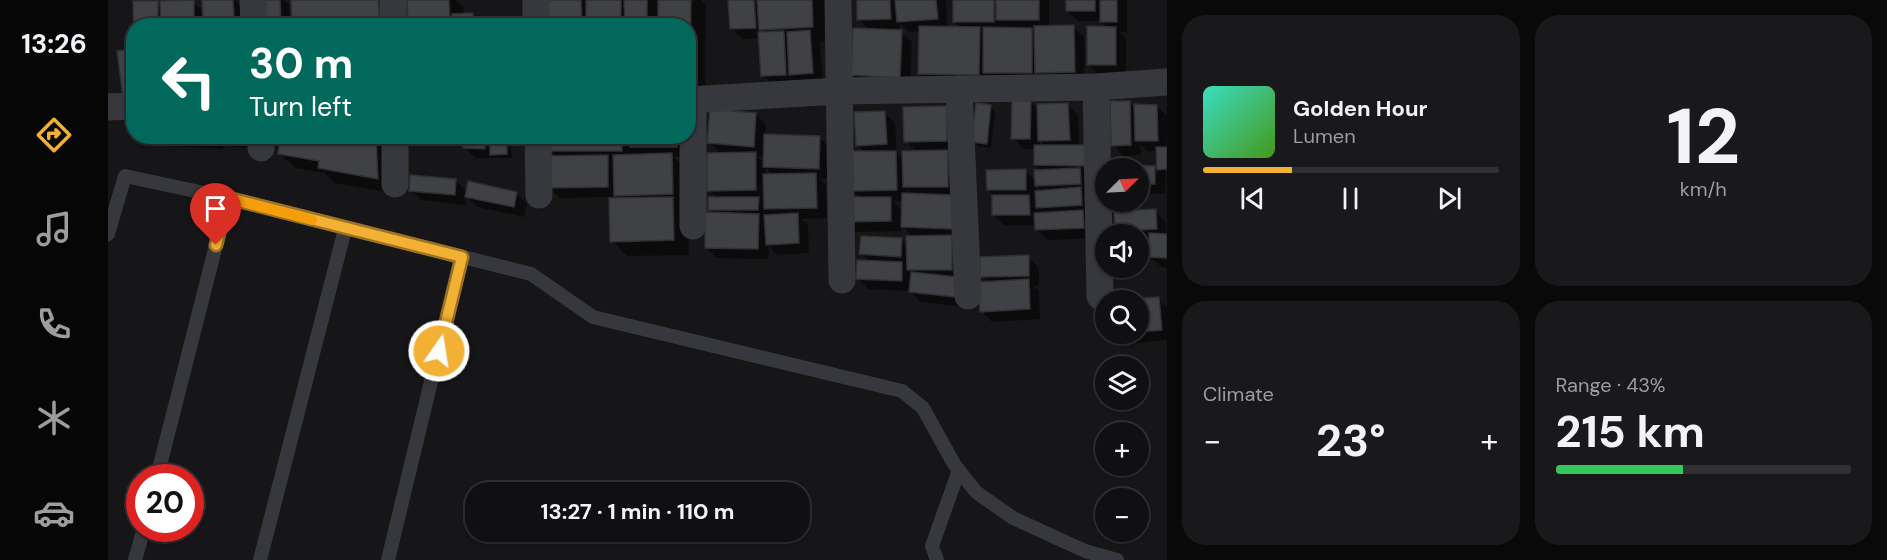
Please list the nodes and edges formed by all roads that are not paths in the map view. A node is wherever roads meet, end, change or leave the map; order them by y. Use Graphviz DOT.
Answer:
graph roads {
  1 [pos="253,0"];
  2 [pos="393,0"];
  3 [pos="536,0"];
  4 [pos="838,0"];
  5 [pos="254,18"];
  6 [pos="393,18"];
  7 [pos="536,18"];
  8 [pos="1167,82"];
  9 [pos="1096,87"];
  10 [pos="959,89"];
  11 [pos="839,91"];
  12 [pos="696,100"];
  13 [pos="126,106"];
  14 [pos="108,107"];
  15 [pos="395,144"];
  16 [pos="538,144"];
  17 [pos="692,144"];
  18 [pos="395,184"];
  19 [pos="539,195"];
  20 [pos="228,198"];
  21 [pos="693,226"];
  22 [pos="345,229"];
  23 [pos="108,234"];
  24 [pos="462,257"];
  25 [pos="842,280"];
  26 [pos="1100,290"];
  27 [pos="968,296"];
  28 [pos="160,464"];
  29 [pos="959,470"];
  30 [pos="140,542"];
  31 [pos="1084,555"];
  32 [pos="135,560"];
  33 [pos="261,560"];
  34 [pos="388,560"];
  35 [pos="937,560"];
  36 [pos="1116,560"];
  1 -- 5 [label="street"];
  2 -- 6 [label="street"];
  3 -- 7 [label="street"];
  4 -- 11 [label="street"];
  8 -- 9 [label="street"];
  9 -- 10 [label="street"];
  9 -- 26 [label="street"];
  10 -- 11 [label="street"];
  10 -- 27 [label="street"];
  11 -- 12 [label="street"];
  11 -- 25 [label="street"];
  13 -- 14 [label="street"];
  15 -- 18 [label="street"];
  16 -- 19 [label="street"];
  17 -- 21 [label="street"];
  20 -- 22 [label="lane"];
  20 -- 23 [label="lane"];
  20 -- 28 [label="lane"];
  22 -- 24 [label="lane"];
  22 -- 33 [label="lane"];
  24 -- 29 [label="lane"];
  24 -- 34 [label="lane"];
  29 -- 31 [label="lane"];
  29 -- 35 [label="lane"];
  30 -- 32 [label="lane"];
  31 -- 36 [label="lane"];
}
